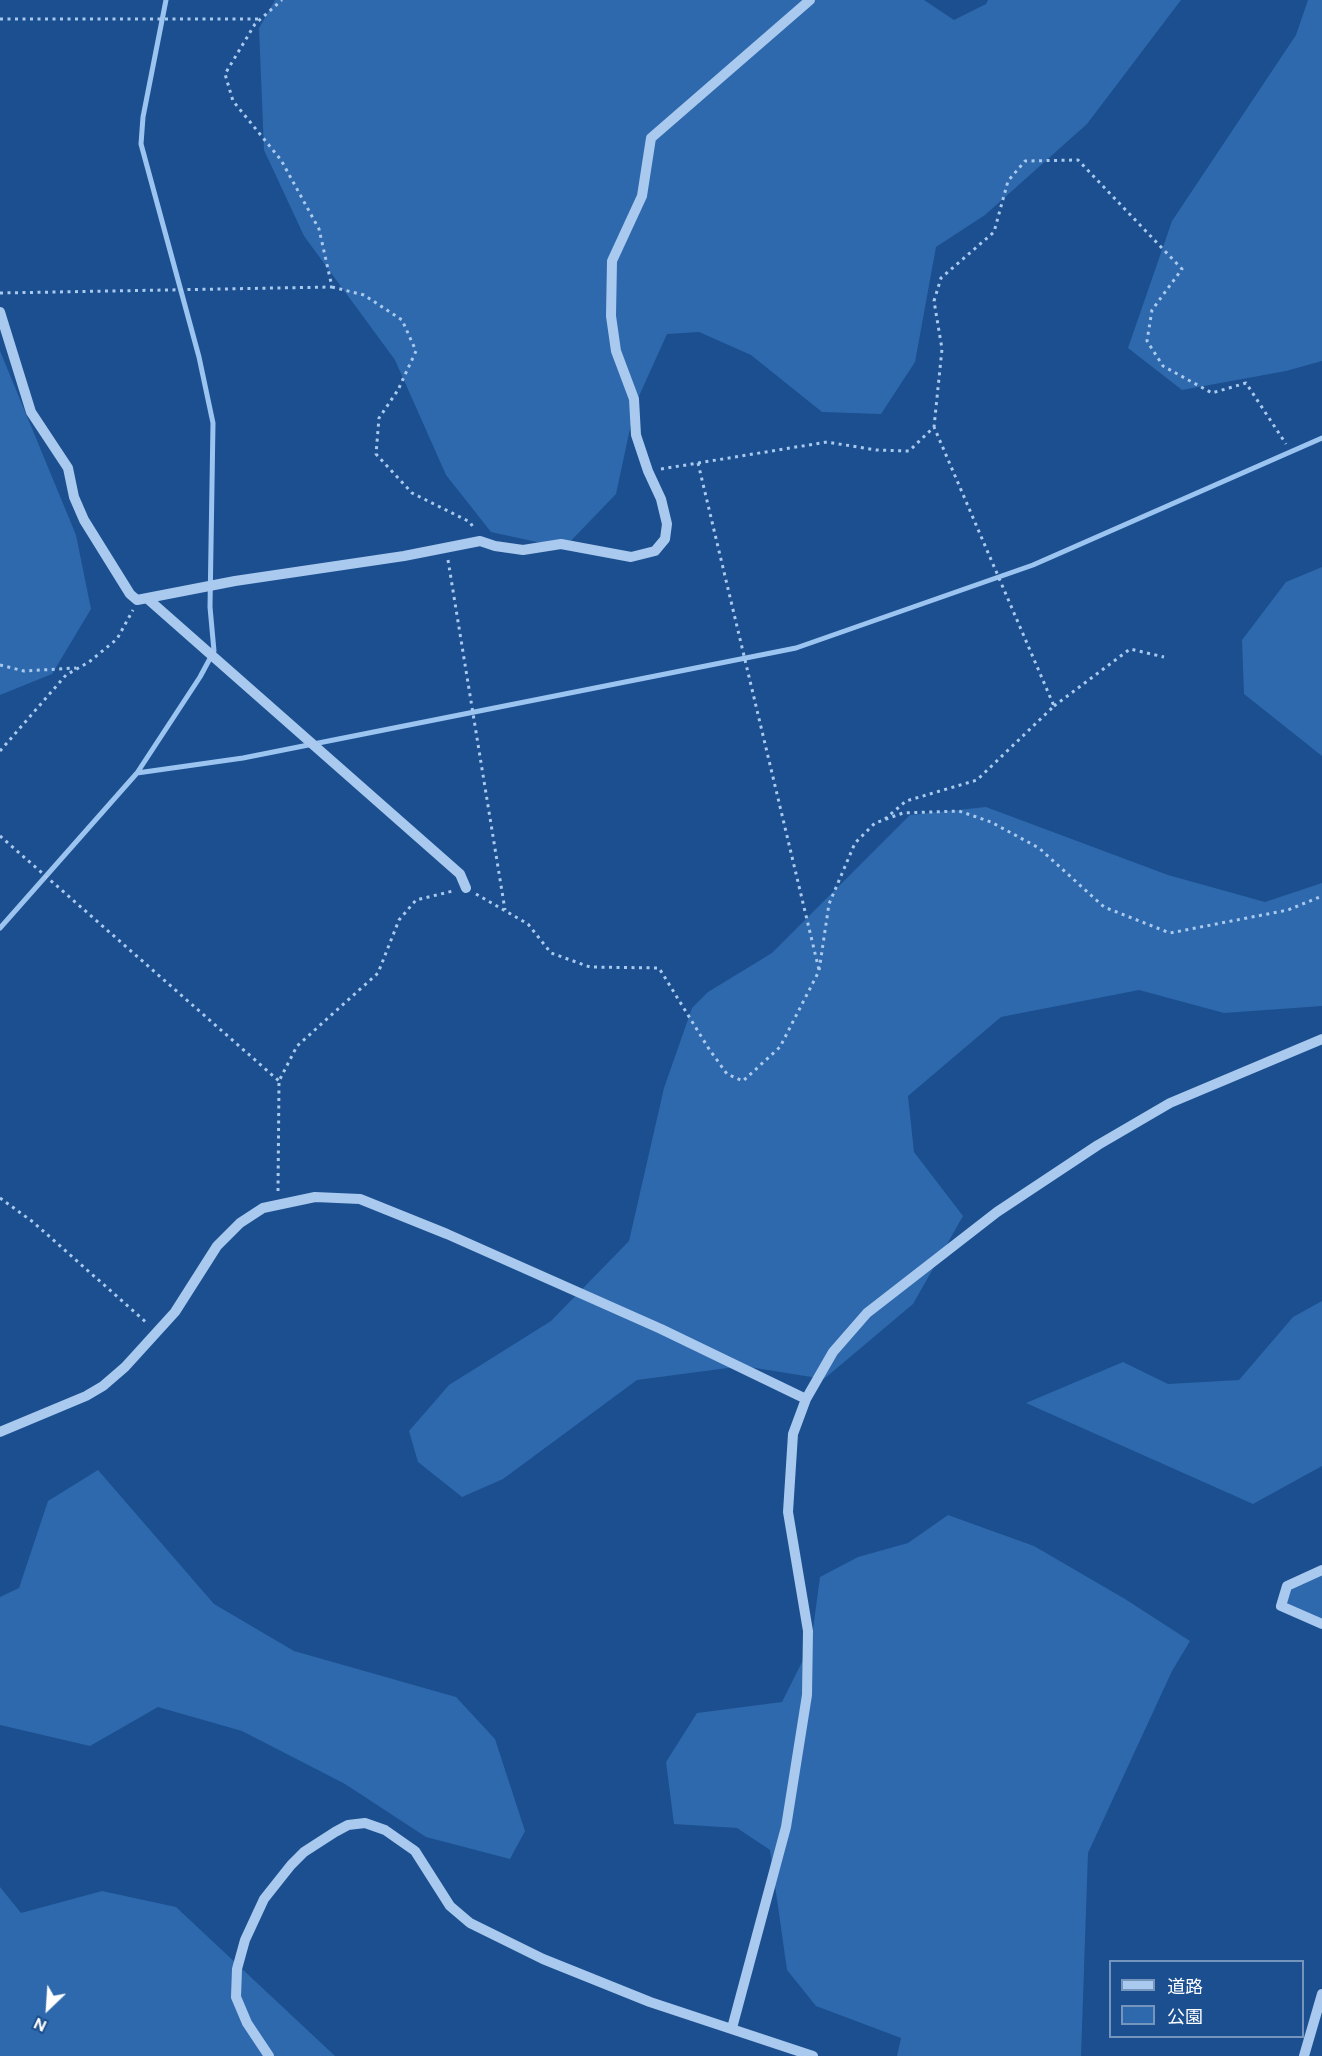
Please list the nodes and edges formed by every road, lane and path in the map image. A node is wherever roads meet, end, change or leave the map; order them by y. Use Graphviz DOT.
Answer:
graph roads {
  1 [pos="282,0"];
  2 [pos="810,0"];
  3 [pos="0,19"];
  4 [pos="261,19"];
  5 [pos="332,287"];
  6 [pos="0,293"];
  7 [pos="0,312"];
  8 [pos="934,427"];
  9 [pos="1286,444"];
  10 [pos="698,463"];
  11 [pos="648,471"];
  12 [pos="480,541"];
  13 [pos="446,548"];
  14 [pos="137,600"];
  15 [pos="149,600"];
  16 [pos="1164,657"];
  17 [pos="0,665"];
  18 [pos="77,668"];
  19 [pos="1054,706"];
  20 [pos="0,751"];
  21 [pos="883,820"];
  22 [pos="0,836"];
  23 [pos="466,888"];
  24 [pos="1322,896"];
  25 [pos="505,910"];
  26 [pos="819,971"];
  27 [pos="1322,1039"];
  28 [pos="279,1081"];
  29 [pos="0,1198"];
  30 [pos="278,1203"];
  31 [pos="157,1331"];
  32 [pos="806,1399"];
  33 [pos="0,1432"];
  34 [pos="1322,1570"];
  35 [pos="1322,1624"];
  36 [pos="1322,1994"];
  37 [pos="732,2028"];
  38 [pos="269,2056"];
  39 [pos="813,2056"];
  40 [pos="1304,2056"];
  1 -- 4 [label="path"];
  2 -- 11 [label="street"];
  3 -- 4 [label="path"];
  4 -- 5 [label="path"];
  5 -- 6 [label="path"];
  5 -- 12 [label="path"];
  7 -- 14 [label="street"];
  8 -- 9 [label="path"];
  8 -- 10 [label="path"];
  8 -- 19 [label="path"];
  10 -- 11 [label="path"];
  10 -- 26 [label="path"];
  11 -- 12 [label="street"];
  12 -- 13 [label="street"];
  13 -- 15 [label="street"];
  13 -- 25 [label="path"];
  14 -- 15 [label="street"];
  14 -- 18 [label="path"];
  15 -- 23 [label="street"];
  16 -- 19 [label="path"];
  17 -- 18 [label="path"];
  18 -- 20 [label="path"];
  19 -- 21 [label="path"];
  21 -- 24 [label="path"];
  21 -- 26 [label="path"];
  22 -- 28 [label="path"];
  23 -- 25 [label="path"];
  23 -- 28 [label="path"];
  25 -- 26 [label="path"];
  27 -- 32 [label="street"];
  28 -- 30 [label="path"];
  29 -- 31 [label="path"];
  30 -- 31 [label="street"];
  30 -- 32 [label="street"];
  31 -- 33 [label="street"];
  32 -- 37 [label="street"];
  34 -- 35 [label="street"];
  36 -- 40 [label="street"];
  37 -- 38 [label="street"];
  37 -- 39 [label="street"];
}
